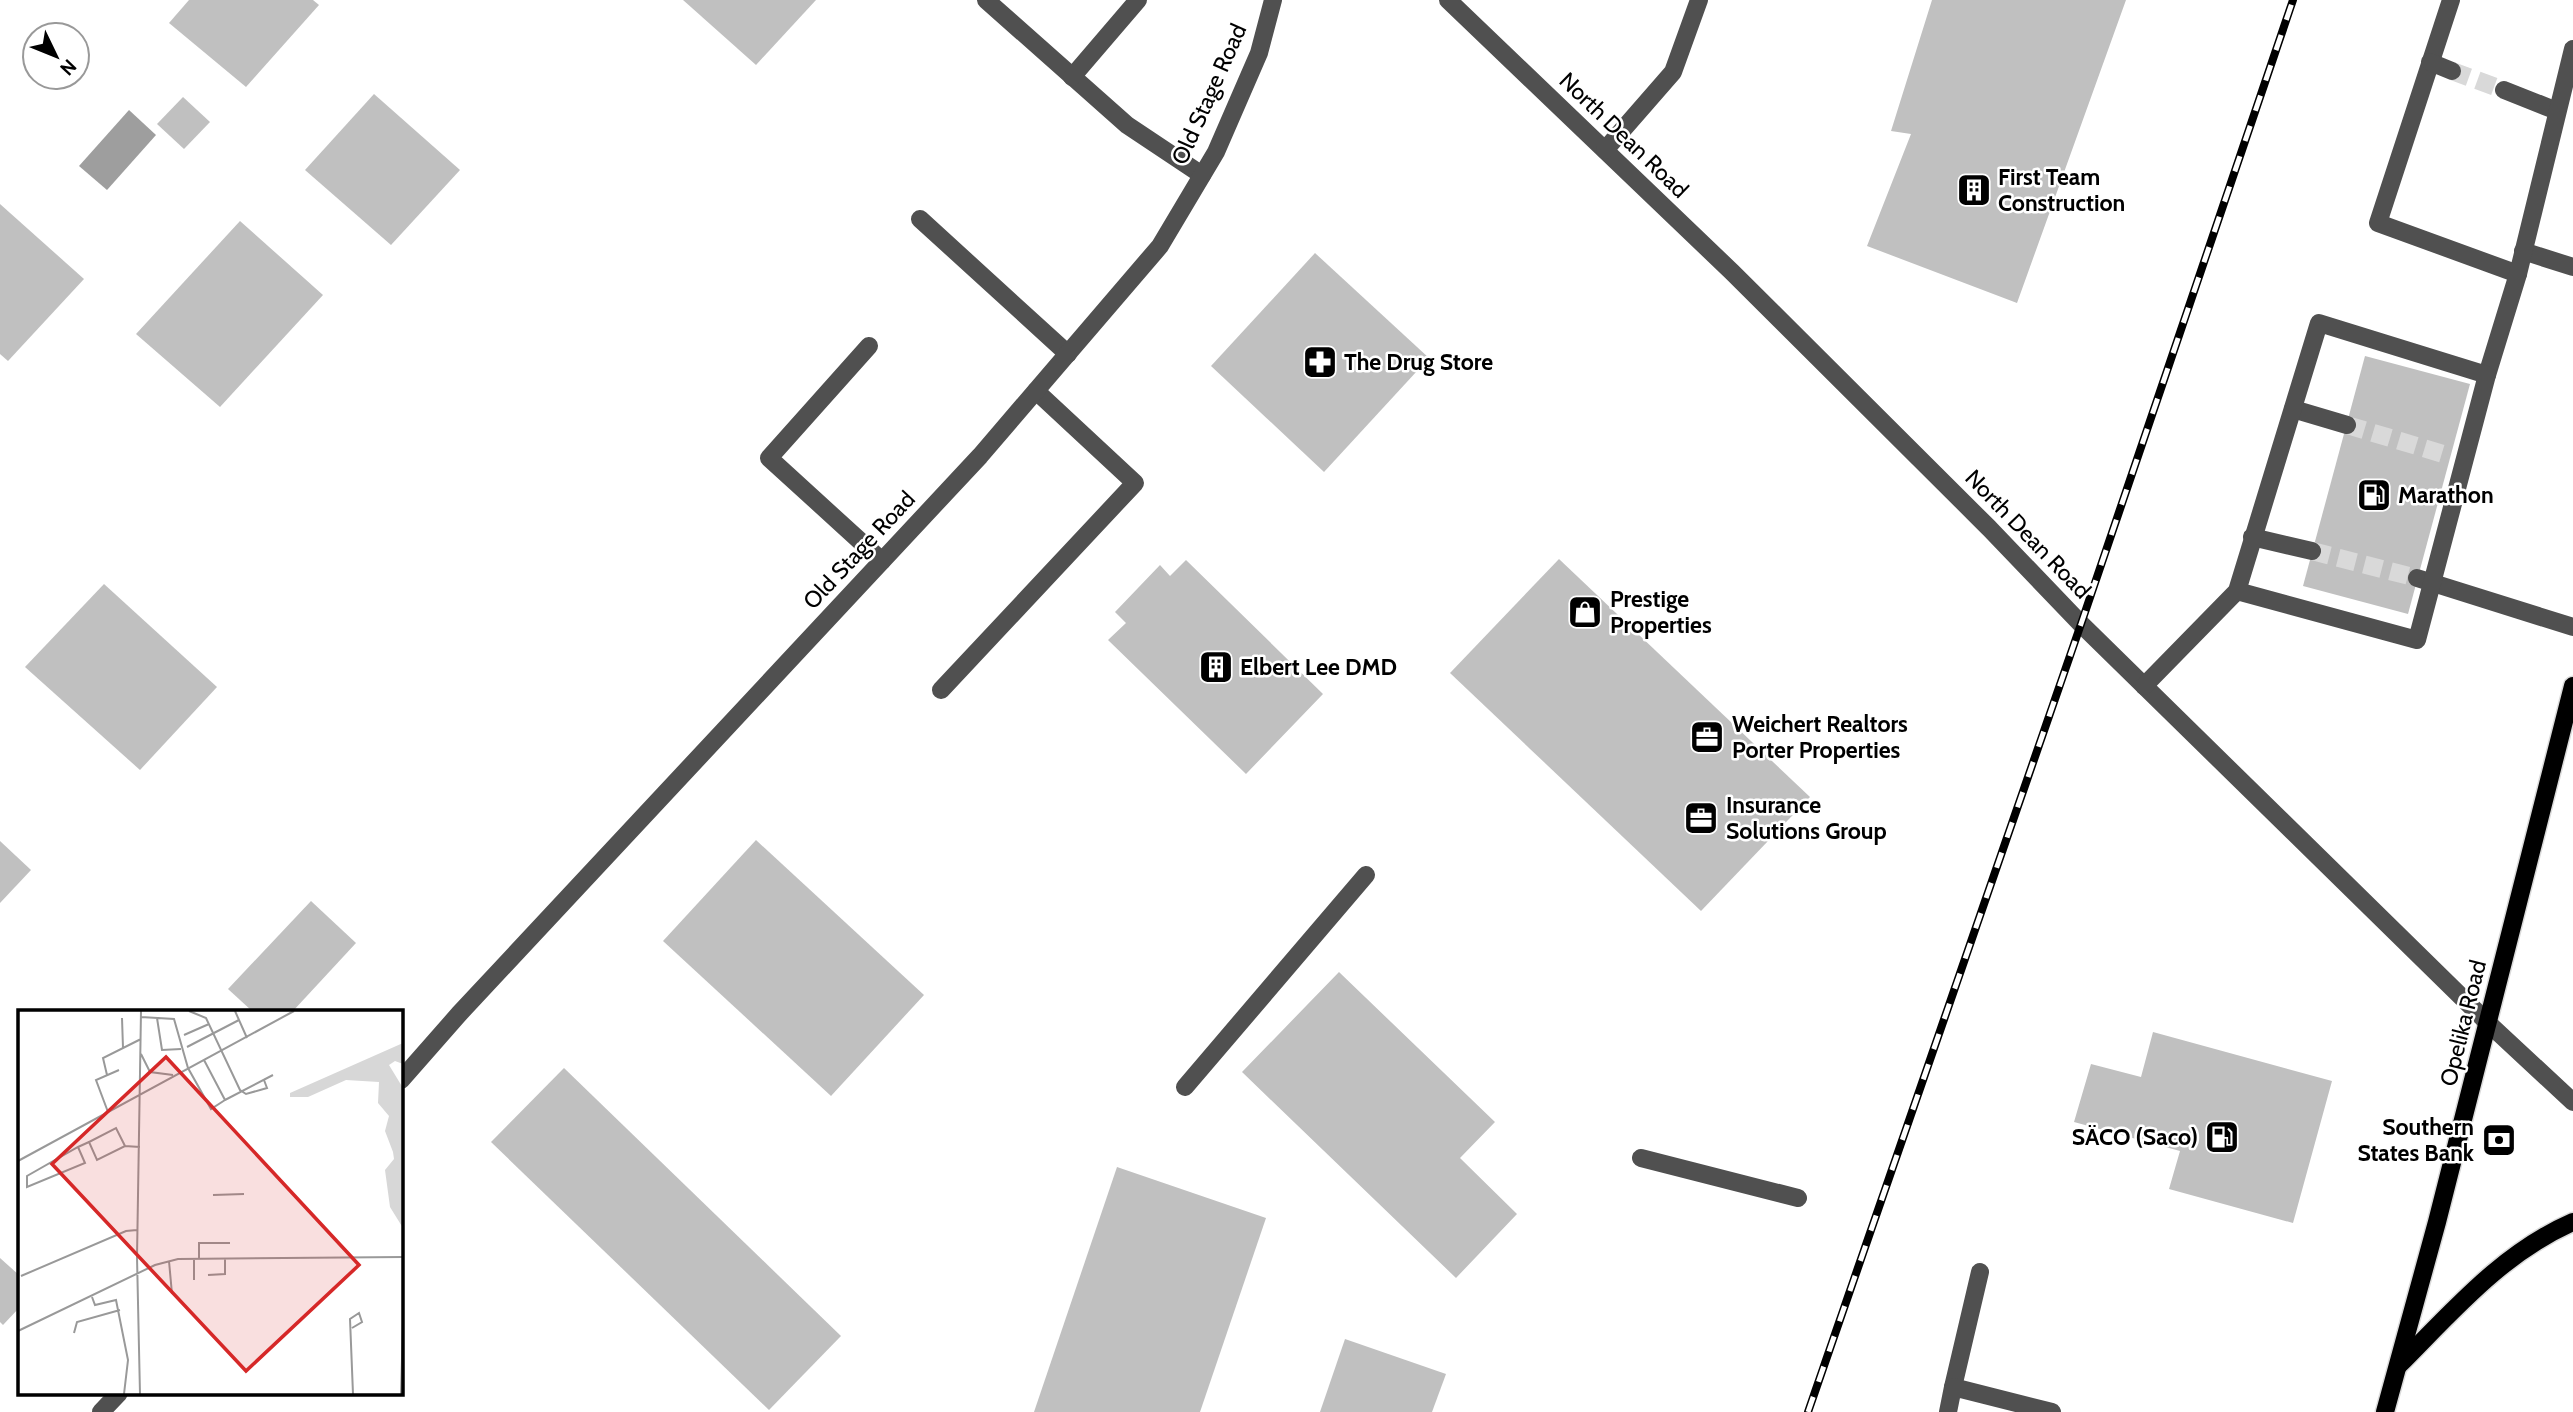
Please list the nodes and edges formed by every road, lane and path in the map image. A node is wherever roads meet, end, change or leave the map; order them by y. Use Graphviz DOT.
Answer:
graph roads {
  1 [pos="986,0"];
  2 [pos="1138,0"];
  3 [pos="1273,0"];
  4 [pos="1448,0"];
  5 [pos="1699,0"];
  6 [pos="2451,0"];
  7 [pos="2573,49"];
  8 [pos="2430,62"];
  9 [pos="2452,71"];
  10 [pos="1072,76"];
  11 [pos="2504,90"];
  12 [pos="2557,111"];
  13 [pos="1605,150"];
  14 [pos="1202,175"];
  15 [pos="920,219"];
  16 [pos="2523,251"];
  17 [pos="2573,267"];
  18 [pos="2518,274"];
  19 [pos="869,346"];
  20 [pos="1068,354"];
  21 [pos="2487,375"];
  22 [pos="1036,391"];
  23 [pos="2293,408"];
  24 [pos="2347,425"];
  25 [pos="2252,537"];
  26 [pos="2312,551"];
  27 [pos="882,561"];
  28 [pos="2425,581"];
  29 [pos="2237,591"];
  30 [pos="2573,627"];
  31 [pos="2144,686"];
  32 [pos="941,690"];
  33 [pos="2573,690"];
  34 [pos="1366,875"];
  35 [pos="2488,1023"];
  36 [pos="402,1079"];
  37 [pos="1185,1087"];
  38 [pos="2573,1102"];
  39 [pos="1641,1158"];
  40 [pos="1798,1198"];
  41 [pos="2573,1222"];
  42 [pos="1980,1272"];
  43 [pos="2397,1367"];
  44 [pos="1953,1387"];
  45 [pos="118,1394"];
  46 [pos="101,1412"];
  47 [pos="1948,1412"];
  48 [pos="2052,1412"];
  49 [pos="2385,1412"];
  1 -- 10 [label="street"];
  2 -- 10 [label="street"];
  3 -- 14 [label="street, Old Stage Road"];
  4 -- 13 [label="street, North Dean Road"];
  5 -- 13 [label="street"];
  6 -- 8 [label="street"];
  7 -- 12 [label="street"];
  8 -- 9 [label="street"];
  8 -- 18 [label="street"];
  10 -- 14 [label="street"];
  11 -- 12 [label="street"];
  12 -- 16 [label="street"];
  13 -- 31 [label="street, North Dean Road"];
  14 -- 20 [label="street, Old Stage Road"];
  15 -- 20 [label="street"];
  16 -- 17 [label="street"];
  16 -- 18 [label="street"];
  18 -- 21 [label="street"];
  19 -- 27 [label="street"];
  20 -- 22 [label="street, Old Stage Road"];
  21 -- 23 [label="street"];
  21 -- 28 [label="street"];
  22 -- 27 [label="street, Old Stage Road"];
  22 -- 32 [label="street"];
  23 -- 24 [label="street"];
  23 -- 25 [label="street"];
  25 -- 26 [label="street"];
  25 -- 29 [label="street"];
  27 -- 36 [label="street, Old Stage Road"];
  28 -- 29 [label="street"];
  28 -- 30 [label="street"];
  29 -- 31 [label="street"];
  31 -- 35 [label="street, North Dean Road"];
  33 -- 35 [label="main road, Opelika Road"];
  34 -- 37 [label="street"];
  35 -- 38 [label="street, North Dean Road"];
  35 -- 43 [label="main road, Opelika Road"];
  39 -- 40 [label="street"];
  41 -- 43 [label="main road"];
  42 -- 44 [label="street"];
  43 -- 49 [label="main road, Opelika Road"];
  44 -- 47 [label="street"];
  44 -- 48 [label="street"];
  45 -- 46 [label="street"];
}
